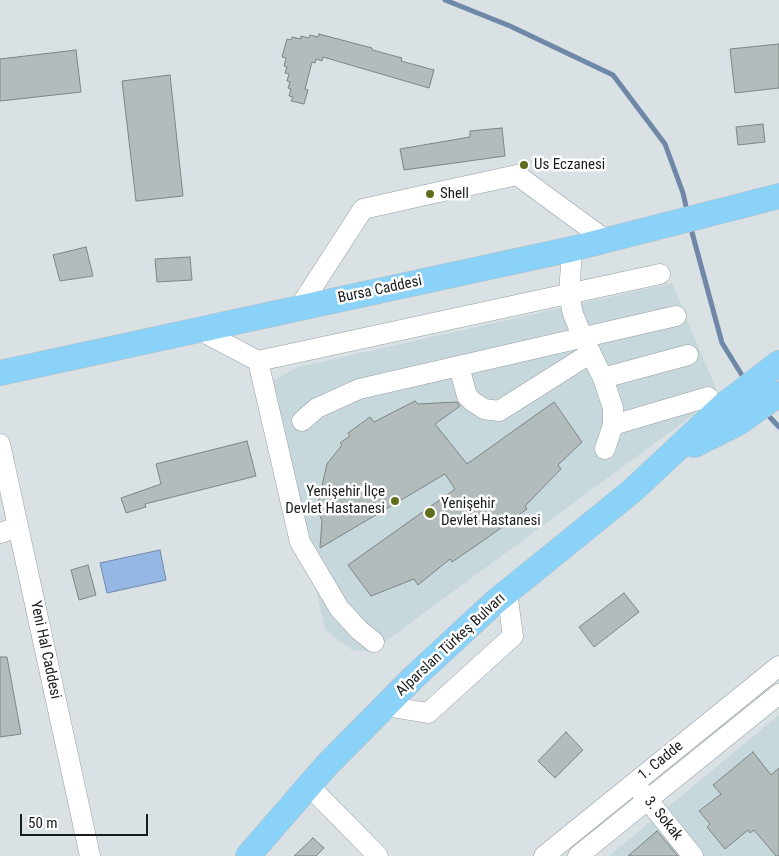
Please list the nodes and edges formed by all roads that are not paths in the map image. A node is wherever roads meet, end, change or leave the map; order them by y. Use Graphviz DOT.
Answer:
graph roads {
  1 [pos="772,200"];
  2 [pos="608,241"];
  3 [pos="572,249"];
  4 [pos="660,274"];
  5 [pos="569,295"];
  6 [pos="299,308"];
  7 [pos="676,316"];
  8 [pos="199,330"];
  9 [pos="587,346"];
  10 [pos="688,355"];
  11 [pos="258,361"];
  12 [pos="459,366"];
  13 [pos="774,367"];
  14 [pos="0,373"];
  15 [pos="603,378"];
  16 [pos="779,394"];
  17 [pos="723,408"];
  18 [pos="302,421"];
  19 [pos="612,425"];
  20 [pos="0,444"];
  21 [pos="605,450"];
  22 [pos="9,530"];
  23 [pos="507,593"];
  24 [pos="374,642"];
  25 [pos="779,666"];
  26 [pos="758,682"];
  27 [pos="777,701"];
  28 [pos="386,706"];
  29 [pos="634,783"];
  30 [pos="309,786"];
  31 [pos="647,799"];
  32 [pos="90,856"];
  33 [pos="248,856"];
  34 [pos="378,856"];
  35 [pos="544,856"];
  36 [pos="578,856"];
  37 [pos="693,856"];
  1 -- 2 [label="main road, Bursa Caddesi"];
  2 -- 3 [label="main road, Bursa Caddesi"];
  2 -- 6 [label="street"];
  3 -- 5 [label="street"];
  3 -- 6 [label="main road, Bursa Caddesi"];
  4 -- 5 [label="street"];
  5 -- 9 [label="street"];
  5 -- 11 [label="street"];
  6 -- 8 [label="main road, Bursa Caddesi"];
  7 -- 9 [label="street"];
  8 -- 11 [label="street"];
  8 -- 14 [label="main road, Bursa Caddesi"];
  9 -- 12 [label="street"];
  9 -- 12 [label="street"];
  9 -- 15 [label="street"];
  10 -- 15 [label="street"];
  11 -- 24 [label="street"];
  12 -- 18 [label="street"];
  13 -- 17 [label="main road, Alparslan Türkeş Bulvarı"];
  15 -- 19 [label="street"];
  16 -- 17 [label="main road, Alparslan Türkeş Bulvarı"];
  17 -- 19 [label="street"];
  17 -- 23 [label="main road, Alparslan Türkeş Bulvarı"];
  19 -- 21 [label="street"];
  20 -- 22 [label="street, Yeni Hal Caddesi"];
  22 -- 32 [label="street, Yeni Hal Caddesi"];
  23 -- 28 [label="main road, Alparslan Türkeş Bulvarı"];
  23 -- 28 [label="street"];
  25 -- 26 [label="street, 1. Cadde"];
  26 -- 27 [label="street"];
  26 -- 29 [label="street, 1. Cadde"];
  27 -- 31 [label="street, 1. Cadde"];
  28 -- 30 [label="main road, Alparslan Türkeş Bulvarı"];
  29 -- 31 [label="street, 3. Sokak"];
  29 -- 35 [label="street, 1. Cadde"];
  30 -- 33 [label="main road, Alparslan Türkeş Bulvarı"];
  30 -- 34 [label="street"];
  31 -- 36 [label="street, 1. Cadde"];
  31 -- 37 [label="street, 3. Sokak"];
}
